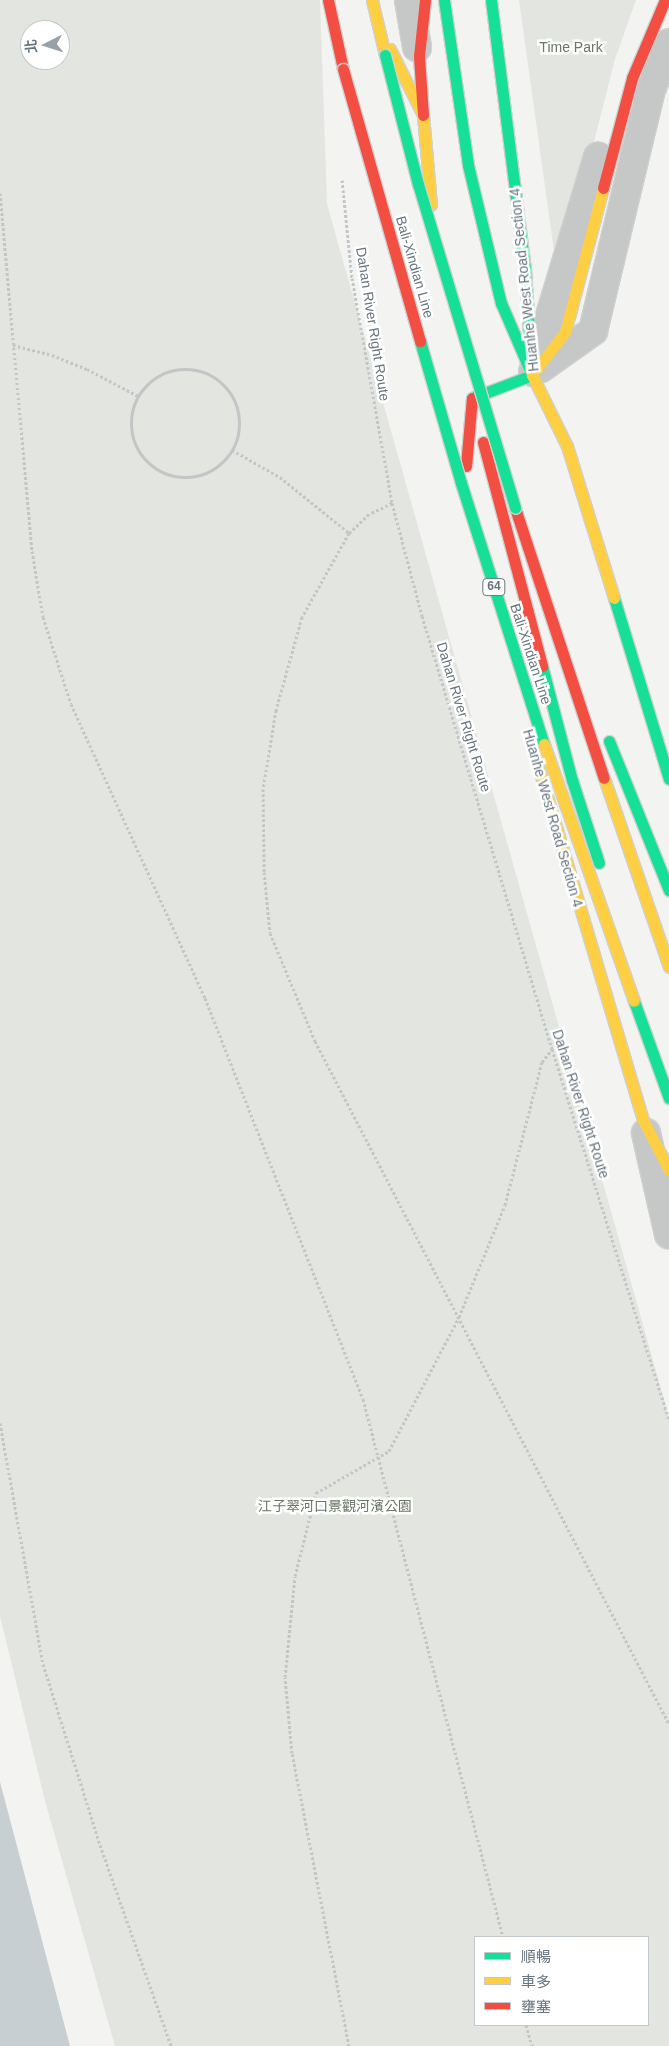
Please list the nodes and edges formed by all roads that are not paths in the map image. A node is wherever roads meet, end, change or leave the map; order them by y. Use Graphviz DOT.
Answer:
graph roads {
  1 [pos="328,0"];
  2 [pos="372,0"];
  3 [pos="444,0"];
  4 [pos="459,0"];
  5 [pos="491,0"];
  6 [pos="653,0"];
  7 [pos="665,0"];
  8 [pos="410,1"];
  9 [pos="452,42"];
  10 [pos="669,43"];
  11 [pos="419,56"];
  12 [pos="423,115"];
  13 [pos="532,375"];
  14 [pos="472,398"];
  15 [pos="514,508"];
  16 [pos="588,690"];
  17 [pos="603,726"];
  18 [pos="669,779"];
  19 [pos="669,890"];
  20 [pos="669,967"];
  21 [pos="669,1072"];
  22 [pos="669,1098"];
  23 [pos="643,1120"];
  24 [pos="669,1170"];
  25 [pos="669,1234"];
  1 -- 22 [label="main road, Bali-Xindian Line / 64, bridge"];
  2 -- 15 [label="main road, Bali-Xindian Line, bridge"];
  3 -- 9 [label="main road"];
  4 -- 9 [label="street"];
  5 -- 13 [label="main road, Huanhe West Road Section 4"];
  6 -- 13 [label="street"];
  7 -- 13 [label="main road"];
  8 -- 11 [label="street"];
  8 -- 12 [label="main road, Huanhe West Road Section 4"];
  9 -- 13 [label="main road"];
  10 -- 13 [label="street"];
  11 -- 12 [label="main road"];
  12 -- 14 [label="main road, Huanhe West Road Section 4"];
  13 -- 14 [label="main road"];
  13 -- 18 [label="main road, Huanhe West Road Section 4"];
  14 -- 21 [label="main road, Huanhe West Road Section 4"];
  14 -- 23 [label="main road, Huanhe West Road Section 4"];
  15 -- 16 [label="main road"];
  15 -- 20 [label="main road, Bali-Xindian Line"];
  17 -- 19 [label="main road"];
  23 -- 24 [label="main road"];
  23 -- 25 [label="street, Huanhe West Road Section 4"];
}
